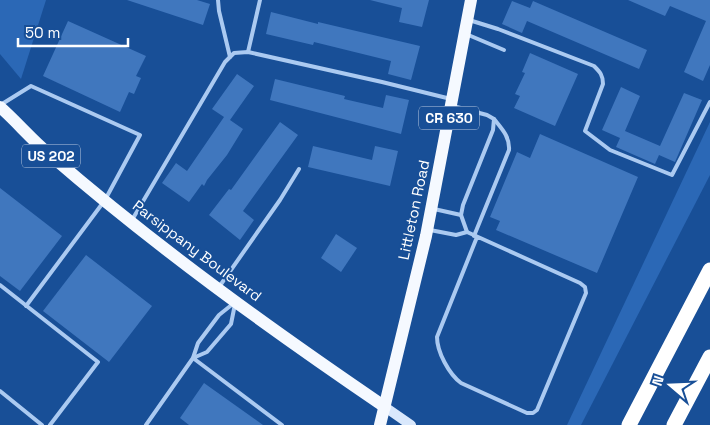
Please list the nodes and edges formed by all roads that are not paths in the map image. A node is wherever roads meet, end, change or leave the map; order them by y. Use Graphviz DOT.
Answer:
graph roads {
  1 [pos="218,0"];
  2 [pos="260,0"];
  3 [pos="471,0"];
  4 [pos="467,20"];
  5 [pos="465,34"];
  6 [pos="504,50"];
  7 [pos="248,52"];
  8 [pos="230,57"];
  9 [pos="452,102"];
  10 [pos="710,102"];
  11 [pos="0,106"];
  12 [pos="494,119"];
  13 [pos="298,169"];
  14 [pos="105,200"];
  15 [pos="432,208"];
  16 [pos="461,215"];
  17 [pos="131,222"];
  18 [pos="428,229"];
  19 [pos="467,232"];
  20 [pos="475,236"];
  21 [pos="710,270"];
  22 [pos="0,285"];
  23 [pos="218,289"];
  24 [pos="235,302"];
  25 [pos="26,306"];
  26 [pos="710,357"];
  27 [pos="193,358"];
  28 [pos="0,391"];
  29 [pos="385,407"];
  30 [pos="42,425"];
  31 [pos="50,425"];
  32 [pos="146,425"];
  33 [pos="282,425"];
  34 [pos="380,425"];
  35 [pos="411,425"];
  36 [pos="629,425"];
  37 [pos="674,425"];
  1 -- 8 [label="lane"];
  2 -- 7 [label="lane"];
  3 -- 4 [label="main road, Littleton Road / CR 630"];
  4 -- 5 [label="main road, Littleton Road / CR 630"];
  4 -- 10 [label="lane"];
  5 -- 6 [label="lane"];
  5 -- 9 [label="main road, Littleton Road / CR 630"];
  7 -- 8 [label="lane"];
  7 -- 9 [label="lane"];
  8 -- 17 [label="lane"];
  9 -- 12 [label="lane"];
  9 -- 15 [label="main road, Littleton Road / CR 630"];
  11 -- 14 [label="main road, Parsippany Boulevard / US 202"];
  11 -- 14 [label="lane"];
  12 -- 16 [label="lane"];
  12 -- 20 [label="lane"];
  13 -- 23 [label="lane"];
  14 -- 17 [label="main road, Parsippany Boulevard / US 202"];
  14 -- 25 [label="lane"];
  15 -- 16 [label="lane"];
  15 -- 18 [label="main road, Littleton Road / CR 630"];
  16 -- 19 [label="lane"];
  17 -- 23 [label="main road, Parsippany Boulevard / US 202"];
  18 -- 19 [label="lane"];
  18 -- 29 [label="main road, Littleton Road / CR 630"];
  19 -- 20 [label="lane"];
  20 -- 20 [label="lane"];
  21 -- 36 [label="highway"];
  22 -- 25 [label="lane"];
  23 -- 24 [label="main road, Parsippany Boulevard / US 202"];
  24 -- 27 [label="lane"];
  24 -- 27 [label="lane"];
  24 -- 29 [label="main road, Parsippany Boulevard / US 202"];
  25 -- 31 [label="lane"];
  26 -- 37 [label="highway"];
  27 -- 32 [label="lane"];
  27 -- 33 [label="lane"];
  28 -- 30 [label="lane"];
  29 -- 34 [label="main road, Littleton Road"];
  29 -- 35 [label="main road"];
}
